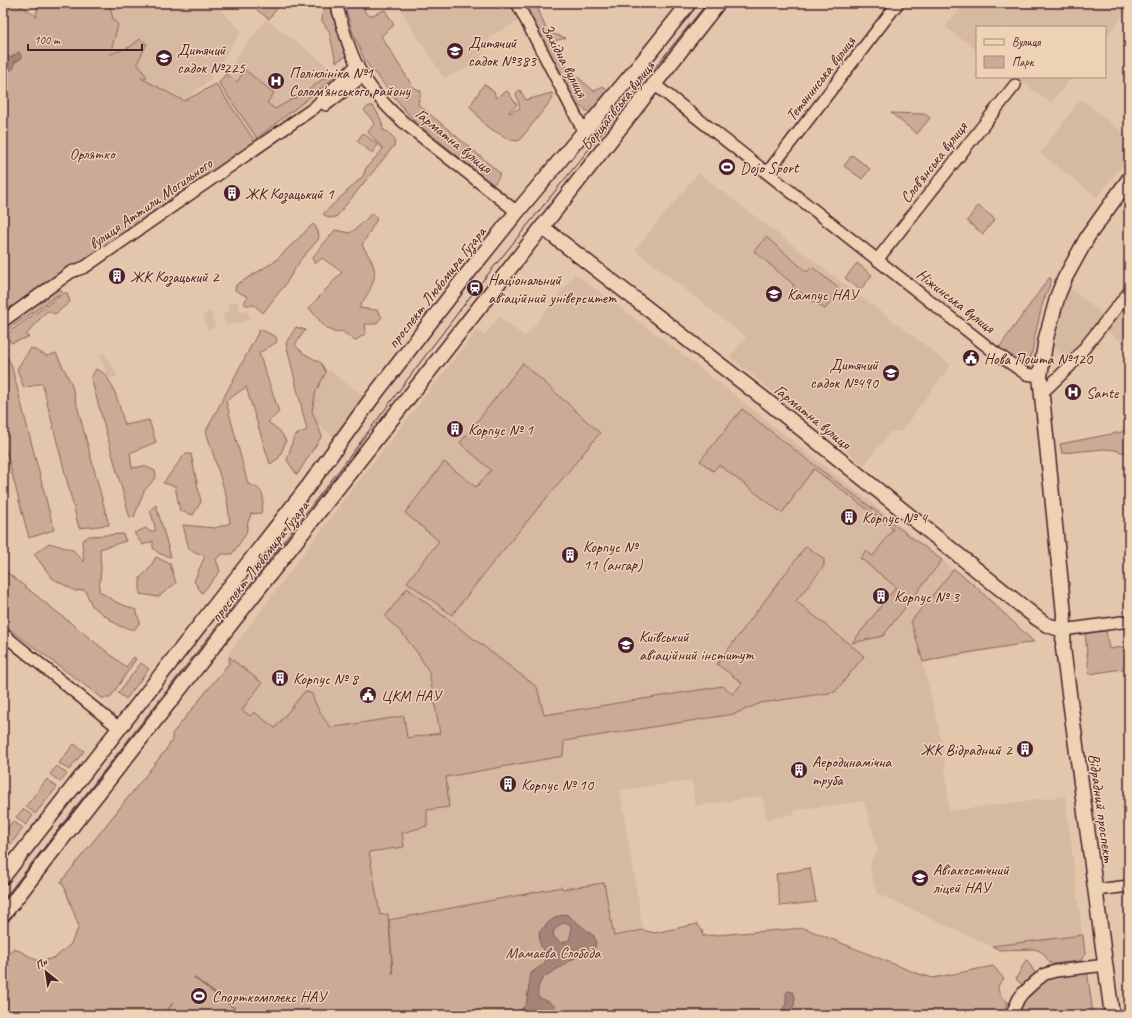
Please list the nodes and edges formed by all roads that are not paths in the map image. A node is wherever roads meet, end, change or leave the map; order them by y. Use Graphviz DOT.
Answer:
graph roads {
  1 [pos="336,3"];
  2 [pos="516,3"];
  3 [pos="689,3"];
  4 [pos="718,3"];
  5 [pos="898,3"];
  6 [pos="357,65"];
  7 [pos="363,76"];
  8 [pos="654,84"];
  9 [pos="1014,85"];
  10 [pos="314,108"];
  11 [pos="584,132"];
  12 [pos="767,173"];
  13 [pos="1128,186"];
  14 [pos="517,212"];
  15 [pos="542,227"];
  16 [pos="877,260"];
  17 [pos="1129,292"];
  18 [pos="3,321"];
  19 [pos="1040,376"];
  20 [pos="1042,393"];
  21 [pos="1129,621"];
  22 [pos="1063,630"];
  23 [pos="3,634"];
  24 [pos="119,728"];
  25 [pos="3,877"];
  26 [pos="1129,886"];
  27 [pos="1096,890"];
  28 [pos="3,915"];
  29 [pos="1106,965"];
  30 [pos="1011,1015"];
  31 [pos="1112,1015"];
  1 -- 6 [label="street, Гарматна вулиця"];
  2 -- 11 [label="street, Західна вулиця"];
  3 -- 11 [label="main road, Борщагівська вулиця"];
  4 -- 8 [label="main road, Борщагівська вулиця"];
  5 -- 12 [label="street, Тетянинська вулиця"];
  6 -- 7 [label="street, Гарматна вулиця"];
  6 -- 10 [label="street, вулиця Аттили Могильного"];
  7 -- 10 [label="street, вулиця Аттили Могильного"];
  7 -- 14 [label="street, Гарматна вулиця"];
  8 -- 12 [label="street, Ніжинська вулиця"];
  8 -- 15 [label="main road, Борщагівська вулиця"];
  9 -- 16 [label="street, Слов'янська вулиця"];
  10 -- 18 [label="street, вулиця Аттили Могильного"];
  11 -- 14 [label="main road, Борщагівська вулиця"];
  12 -- 16 [label="street, Ніжинська вулиця"];
  13 -- 19 [label="main road"];
  14 -- 24 [label="main road, проспект Любомира Гузара"];
  15 -- 22 [label="main road, Гарматна вулиця"];
  15 -- 28 [label="main road, проспект Любомира Гузара"];
  16 -- 19 [label="street, Ніжинська вулиця"];
  17 -- 20 [label="street"];
  19 -- 20 [label="main road"];
  20 -- 22 [label="main road"];
  21 -- 22 [label="street"];
  22 -- 27 [label="main road, Відрадний проспект"];
  23 -- 24 [label="street"];
  24 -- 25 [label="main road, проспект Любомира Гузара"];
  26 -- 27 [label="street"];
  27 -- 29 [label="main road, Відрадний проспект"];
  29 -- 30 [label="street"];
  29 -- 31 [label="main road, Відрадний проспект"];
}
